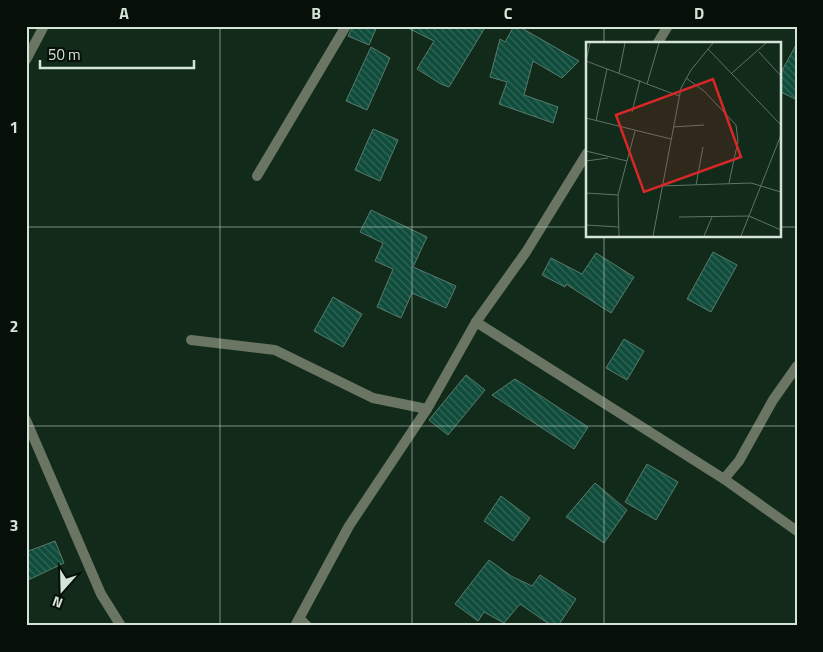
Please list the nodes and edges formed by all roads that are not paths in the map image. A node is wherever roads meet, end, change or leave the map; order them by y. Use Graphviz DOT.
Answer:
graph roads {
  1 [pos="44,26"];
  2 [pos="346,26"];
  3 [pos="668,26"];
  4 [pos="658,42"];
  5 [pos="26,60"];
  6 [pos="586,155"];
  7 [pos="257,176"];
  8 [pos="476,322"];
  9 [pos="191,340"];
  10 [pos="797,366"];
  11 [pos="427,409"];
  12 [pos="26,420"];
  13 [pos="724,479"];
  14 [pos="797,531"];
  15 [pos="301,623"];
  16 [pos="121,626"];
  1 -- 5 [label="street"];
  2 -- 7 [label="street"];
  3 -- 4 [label="street"];
  6 -- 8 [label="street"];
  8 -- 11 [label="street"];
  8 -- 13 [label="street"];
  9 -- 11 [label="street"];
  10 -- 13 [label="street"];
  11 -- 15 [label="street"];
  12 -- 16 [label="street"];
  13 -- 14 [label="street"];
}
